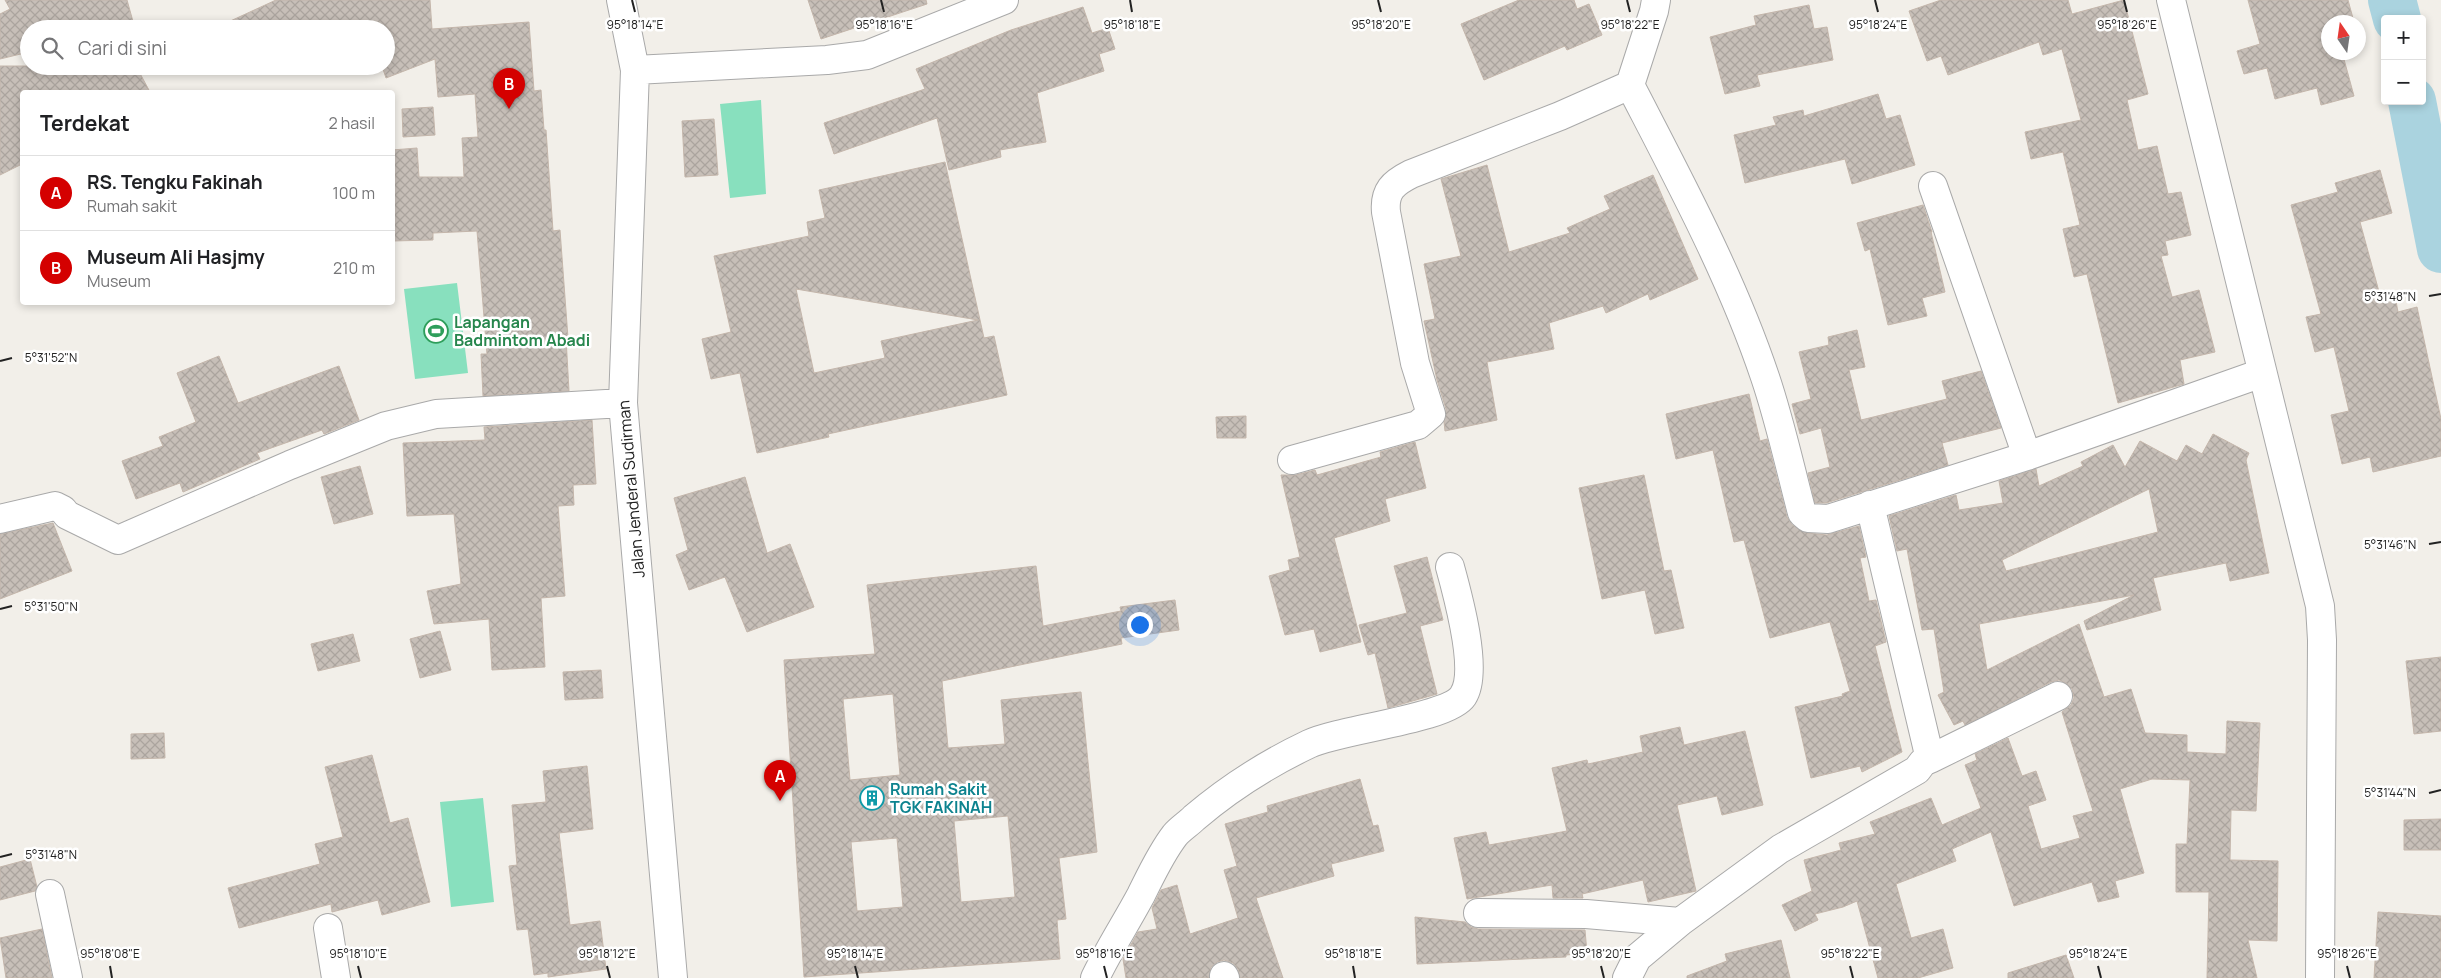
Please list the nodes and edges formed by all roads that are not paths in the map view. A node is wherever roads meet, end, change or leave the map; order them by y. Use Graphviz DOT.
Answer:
graph roads {
  1 [pos="621,0"];
  2 [pos="1004,0"];
  3 [pos="1656,0"];
  4 [pos="2171,0"];
  5 [pos="635,70"];
  6 [pos="1630,85"];
  7 [pos="1933,186"];
  8 [pos="2262,373"];
  9 [pos="622,402"];
  10 [pos="2027,456"];
  11 [pos="1292,460"];
  12 [pos="1870,505"];
  13 [pos="0,519"];
  14 [pos="1450,568"];
  15 [pos="2058,696"];
  16 [pos="1930,758"];
  17 [pos="50,894"];
  18 [pos="1478,913"];
  19 [pos="1680,922"];
  20 [pos="328,928"];
  21 [pos="68,978"];
  22 [pos="336,978"];
  23 [pos="673,978"];
  24 [pos="1096,978"];
  25 [pos="1627,978"];
  26 [pos="2320,978"];
  1 -- 5 [label="street, Jalan Jenderal Sudirman"];
  2 -- 5 [label="street"];
  3 -- 6 [label="street"];
  4 -- 8 [label="street"];
  5 -- 9 [label="street, Jalan Jenderal Sudirman"];
  6 -- 11 [label="street"];
  6 -- 12 [label="street"];
  7 -- 10 [label="street"];
  8 -- 10 [label="street"];
  8 -- 26 [label="street"];
  9 -- 13 [label="street"];
  9 -- 23 [label="street, Jalan Jenderal Sudirman"];
  10 -- 12 [label="street"];
  12 -- 16 [label="street"];
  14 -- 24 [label="street"];
  15 -- 16 [label="street"];
  16 -- 19 [label="street"];
  17 -- 21 [label="street"];
  18 -- 19 [label="street"];
  19 -- 25 [label="street"];
  20 -- 22 [label="street"];
}
